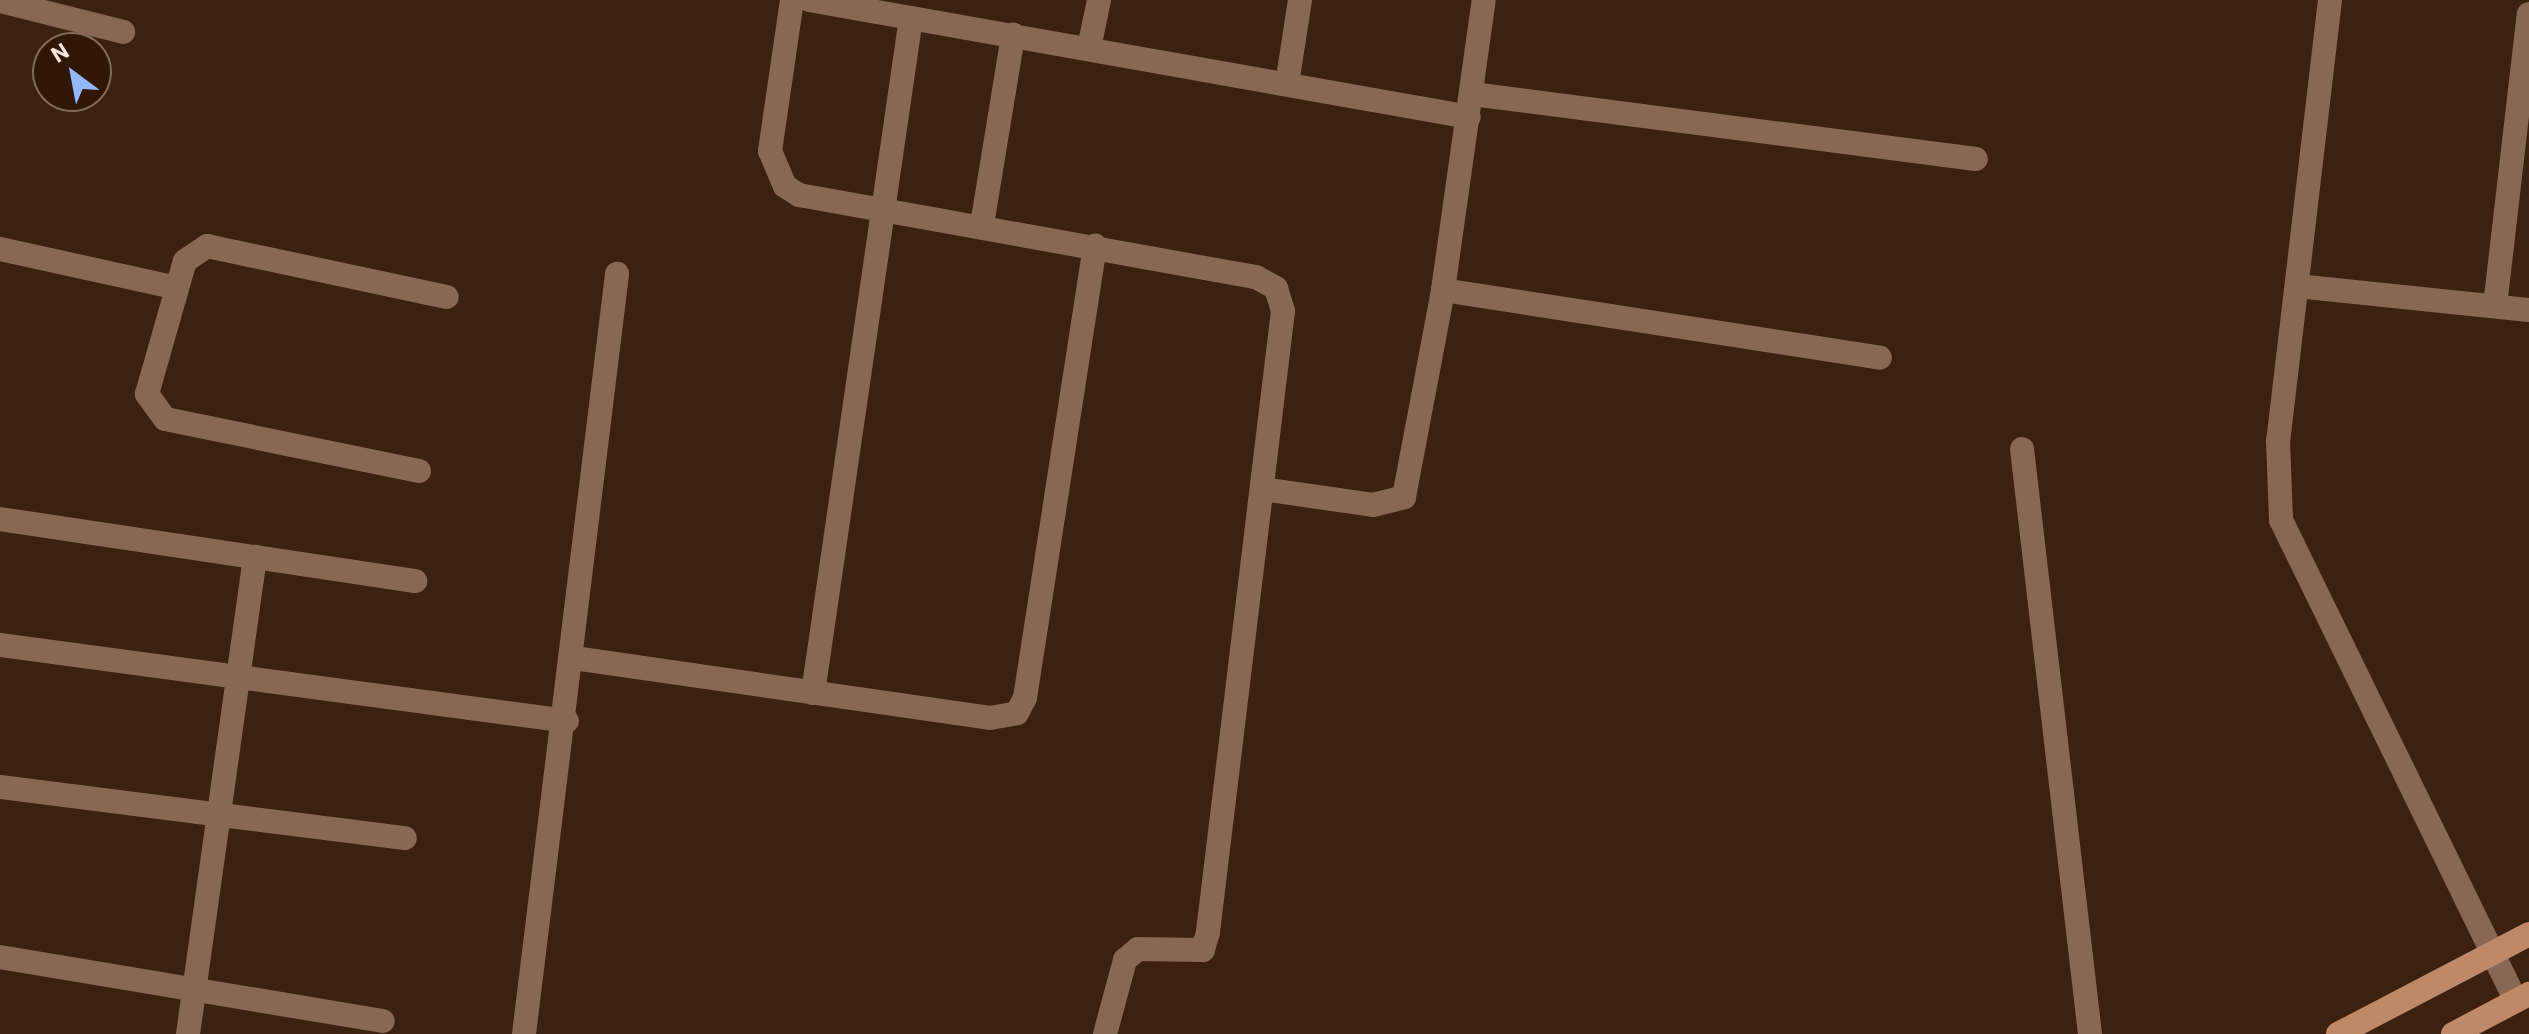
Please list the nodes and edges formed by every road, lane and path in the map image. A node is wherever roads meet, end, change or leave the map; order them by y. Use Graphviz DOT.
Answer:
graph roads {
  1 [pos="792,0"];
  2 [pos="809,0"];
  3 [pos="1099,0"];
  4 [pos="1300,0"];
  5 [pos="1484,0"];
  6 [pos="2330,0"];
  7 [pos="0,1"];
  8 [pos="2529,14"];
  9 [pos="911,18"];
  10 [pos="123,32"];
  11 [pos="1013,35"];
  12 [pos="1089,48"];
  13 [pos="1287,84"];
  14 [pos="1470,106"];
  15 [pos="1976,159"];
  16 [pos="880,207"];
  17 [pos="982,225"];
  18 [pos="1095,245"];
  19 [pos="0,249"];
  20 [pos="617,274"];
  21 [pos="2297,286"];
  22 [pos="177,288"];
  23 [pos="1443,290"];
  24 [pos="447,297"];
  25 [pos="2495,306"];
  26 [pos="2529,310"];
  27 [pos="1880,358"];
  28 [pos="2022,449"];
  29 [pos="419,471"];
  30 [pos="1262,489"];
  31 [pos="0,519"];
  32 [pos="255,557"];
  33 [pos="415,581"];
  34 [pos="0,645"];
  35 [pos="574,658"];
  36 [pos="239,675"];
  37 [pos="813,693"];
  38 [pos="567,721"];
  39 [pos="0,787"];
  40 [pos="219,817"];
  41 [pos="405,838"];
  42 [pos="2529,934"];
  43 [pos="2490,954"];
  44 [pos="0,957"];
  45 [pos="194,988"];
  46 [pos="2523,997"];
  47 [pos="383,1021"];
  48 [pos="188,1034"];
  49 [pos="524,1034"];
  50 [pos="1105,1034"];
  51 [pos="2090,1034"];
  52 [pos="2338,1034"];
  53 [pos="2453,1034"];
  1 -- 16 [label="street"];
  2 -- 9 [label="street"];
  3 -- 12 [label="street"];
  4 -- 13 [label="street"];
  5 -- 14 [label="street"];
  6 -- 21 [label="street"];
  7 -- 10 [label="street"];
  8 -- 25 [label="street"];
  9 -- 11 [label="street"];
  9 -- 16 [label="street"];
  11 -- 12 [label="street"];
  11 -- 17 [label="street"];
  12 -- 13 [label="street"];
  13 -- 14 [label="street"];
  14 -- 15 [label="street"];
  14 -- 23 [label="street"];
  16 -- 17 [label="street"];
  16 -- 37 [label="street"];
  17 -- 18 [label="street"];
  18 -- 30 [label="street"];
  18 -- 37 [label="street"];
  19 -- 22 [label="street"];
  20 -- 35 [label="street"];
  21 -- 25 [label="street"];
  21 -- 43 [label="street"];
  22 -- 24 [label="street"];
  22 -- 29 [label="street"];
  23 -- 27 [label="street"];
  23 -- 30 [label="street"];
  25 -- 26 [label="street"];
  28 -- 51 [label="street"];
  30 -- 50 [label="street"];
  31 -- 32 [label="street"];
  32 -- 33 [label="street"];
  32 -- 36 [label="street"];
  34 -- 36 [label="street"];
  35 -- 37 [label="street"];
  35 -- 38 [label="street"];
  36 -- 38 [label="street"];
  36 -- 40 [label="street"];
  38 -- 49 [label="street"];
  39 -- 40 [label="street"];
  40 -- 41 [label="street"];
  40 -- 45 [label="street"];
  42 -- 43 [label="main road"];
  43 -- 46 [label="street"];
  43 -- 52 [label="main road"];
  44 -- 45 [label="street"];
  45 -- 47 [label="street"];
  45 -- 48 [label="street"];
  46 -- 53 [label="main road"];
}
